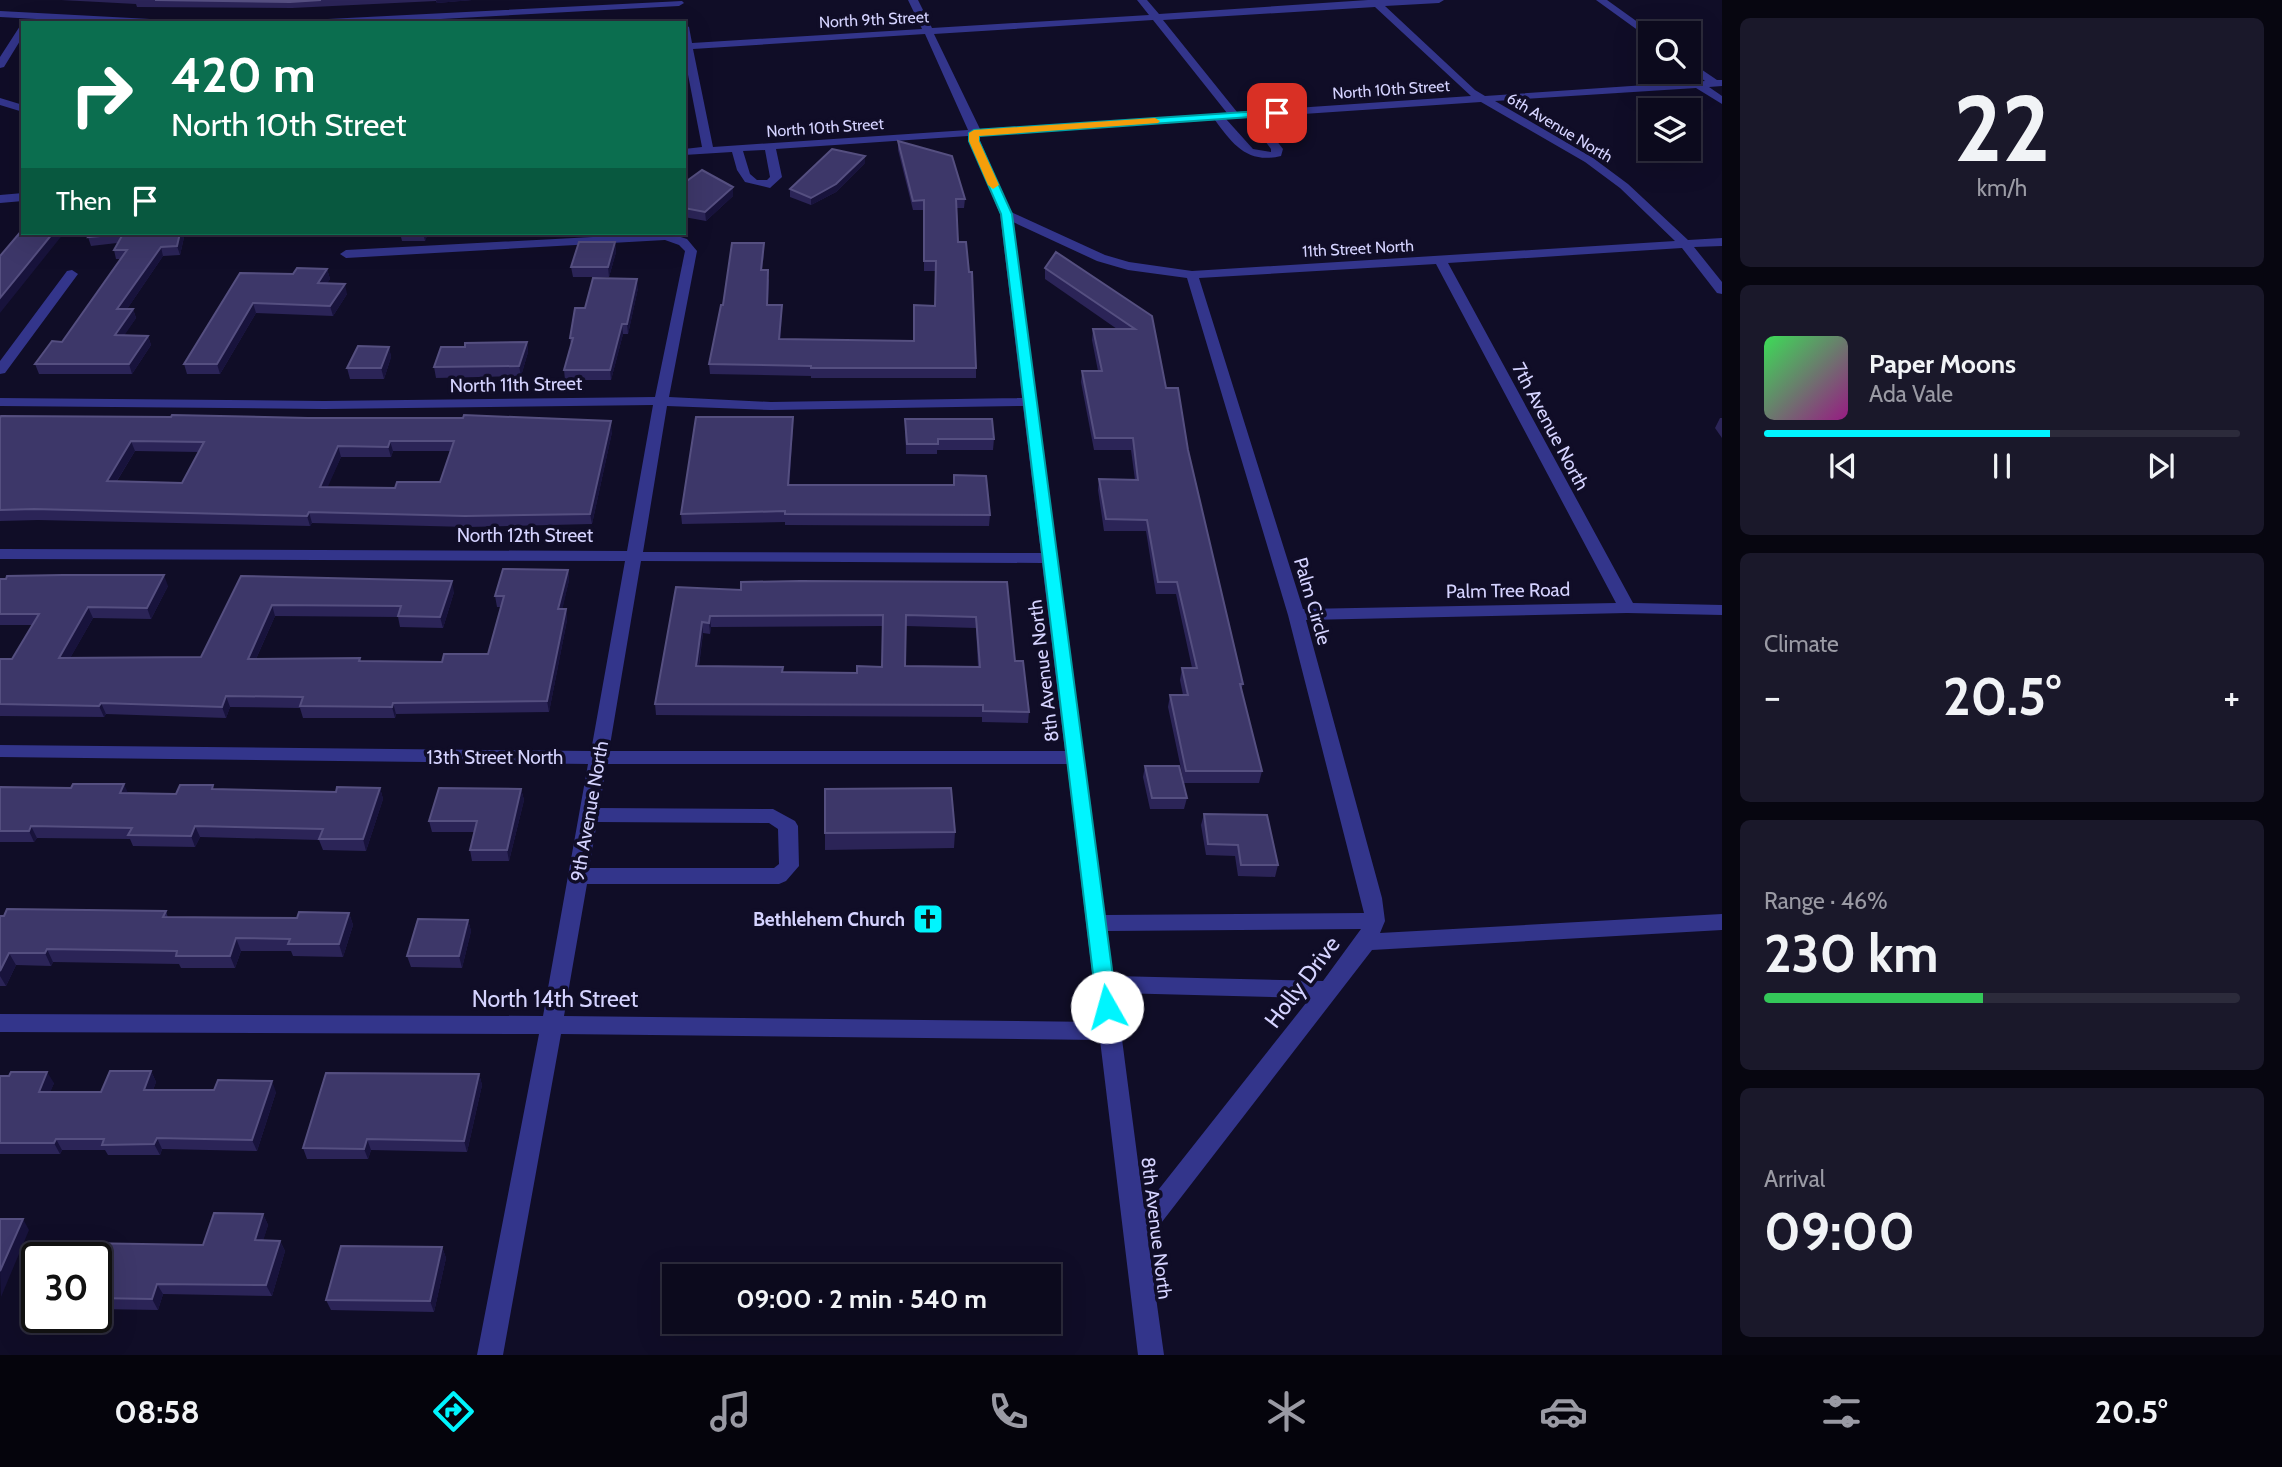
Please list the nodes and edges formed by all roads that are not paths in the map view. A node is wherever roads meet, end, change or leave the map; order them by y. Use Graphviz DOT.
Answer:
graph roads {
  1 [pos="913,0"];
  2 [pos="1142,0"];
  3 [pos="1438,0"];
  4 [pos="1601,0"];
  5 [pos="679,1"];
  6 [pos="1375,2"];
  7 [pos="554,5"];
  8 [pos="0,14"];
  9 [pos="1155,17"];
  10 [pos="28,19"];
  11 [pos="98,21"];
  12 [pos="335,21"];
  13 [pos="683,21"];
  14 [pos="1638,27"];
  15 [pos="21,30"];
  16 [pos="929,32"];
  17 [pos="686,36"];
  18 [pos="688,46"];
  19 [pos="0,65"];
  20 [pos="1701,72"];
  21 [pos="1718,83"];
  22 [pos="1699,85"];
  23 [pos="1483,99"];
  24 [pos="1722,101"];
  25 [pos="0,102"];
  26 [pos="21,108"];
  27 [pos="1251,115"];
  28 [pos="1218,116"];
  29 [pos="1235,116"];
  30 [pos="974,133"];
  31 [pos="770,146"];
  32 [pos="737,149"];
  33 [pos="708,150"];
  34 [pos="686,152"];
  35 [pos="21,197"];
  36 [pos="0,199"];
  37 [pos="1006,214"];
  38 [pos="1722,242"];
  39 [pos="1685,244"];
  40 [pos="345,254"];
  41 [pos="1441,261"];
  42 [pos="72,274"];
  43 [pos="1192,275"];
  44 [pos="1722,290"];
  45 [pos="0,369"];
  46 [pos="661,401"];
  47 [pos="0,402"];
  48 [pos="1031,402"];
  49 [pos="0,554"];
  50 [pos="635,556"];
  51 [pos="1050,558"];
  52 [pos="1627,608"];
  53 [pos="1722,610"];
  54 [pos="1296,615"];
  55 [pos="0,751"];
  56 [pos="599,757"];
  57 [pos="1075,758"];
  58 [pos="589,815"];
  59 [pos="578,876"];
  60 [pos="1375,921"];
  61 [pos="1722,922"];
  62 [pos="1096,923"];
  63 [pos="1366,942"];
  64 [pos="1104,984"];
  65 [pos="1331,990"];
  66 [pos="0,1023"];
  67 [pos="552,1024"];
  68 [pos="1110,1031"];
  69 [pos="1137,1236"];
  70 [pos="490,1355"];
  71 [pos="1151,1355"];
  1 -- 16 [label="street, 8th Avenue North"];
  2 -- 9 [label="street"];
  3 -- 6 [label="street, North 9th Street"];
  4 -- 14 [label="street"];
  5 -- 7 [label="street"];
  5 -- 13 [label="street"];
  6 -- 9 [label="street, North 9th Street"];
  6 -- 23 [label="street, 6th Avenue North"];
  7 -- 12 [label="street"];
  8 -- 10 [label="street"];
  9 -- 16 [label="street, North 9th Street"];
  9 -- 29 [label="street"];
  10 -- 11 [label="street"];
  15 -- 19 [label="street"];
  16 -- 18 [label="street, North 9th Street"];
  16 -- 30 [label="street, 8th Avenue North"];
  17 -- 18 [label="street"];
  18 -- 33 [label="street"];
  20 -- 21 [label="street"];
  21 -- 22 [label="street, North 10th Street"];
  22 -- 23 [label="street, North 10th Street"];
  22 -- 24 [label="street"];
  23 -- 27 [label="street, North 10th Street"];
  23 -- 39 [label="street, 6th Avenue North"];
  25 -- 26 [label="street"];
  27 -- 28 [label="street"];
  27 -- 29 [label="street, North 10th Street"];
  28 -- 29 [label="street, North 10th Street"];
  28 -- 30 [label="street, North 10th Street"];
  30 -- 31 [label="street, North 10th Street"];
  30 -- 37 [label="street, 8th Avenue North"];
  31 -- 32 [label="street, North 10th Street"];
  31 -- 32 [label="street"];
  32 -- 33 [label="street, North 10th Street"];
  33 -- 34 [label="street, North 10th Street"];
  35 -- 36 [label="street"];
  37 -- 43 [label="street, 11th Street North"];
  37 -- 48 [label="street, 8th Avenue North"];
  38 -- 39 [label="street, 11th Street North"];
  39 -- 41 [label="street, 11th Street North"];
  39 -- 44 [label="street, 6th Avenue North"];
  40 -- 46 [label="street, 9th Avenue North"];
  41 -- 43 [label="street, 11th Street North"];
  41 -- 52 [label="street, 7th Avenue North"];
  42 -- 45 [label="street"];
  43 -- 54 [label="street, Palm Circle"];
  46 -- 47 [label="street, North 11th Street"];
  46 -- 48 [label="street, North 11th Street"];
  46 -- 50 [label="street, 9th Avenue North"];
  48 -- 51 [label="street, 8th Avenue North"];
  49 -- 50 [label="street, North 12th Street"];
  50 -- 51 [label="street, North 12th Street"];
  50 -- 56 [label="street, 9th Avenue North"];
  51 -- 57 [label="street, 8th Avenue North"];
  52 -- 53 [label="street, Palm Tree Road"];
  52 -- 54 [label="street, Palm Tree Road"];
  54 -- 60 [label="street, Palm Circle"];
  55 -- 56 [label="street, 13th Street North"];
  56 -- 57 [label="street, 13th Street North"];
  56 -- 58 [label="street, 9th Avenue North"];
  57 -- 62 [label="street, 8th Avenue North"];
  58 -- 59 [label="street, 9th Avenue North"];
  58 -- 59 [label="street"];
  59 -- 67 [label="street, 9th Avenue North"];
  60 -- 62 [label="street"];
  60 -- 63 [label="street"];
  61 -- 63 [label="street, Holly Drive"];
  62 -- 64 [label="street, 8th Avenue North"];
  63 -- 65 [label="street, Holly Drive"];
  64 -- 65 [label="street"];
  64 -- 68 [label="street, 8th Avenue North"];
  65 -- 69 [label="street, Holly Drive"];
  66 -- 67 [label="street, North 14th Street"];
  67 -- 68 [label="street, North 14th Street"];
  67 -- 70 [label="street, 9th Avenue North"];
  68 -- 69 [label="street, 8th Avenue North"];
  69 -- 71 [label="street, 8th Avenue North"];
}
